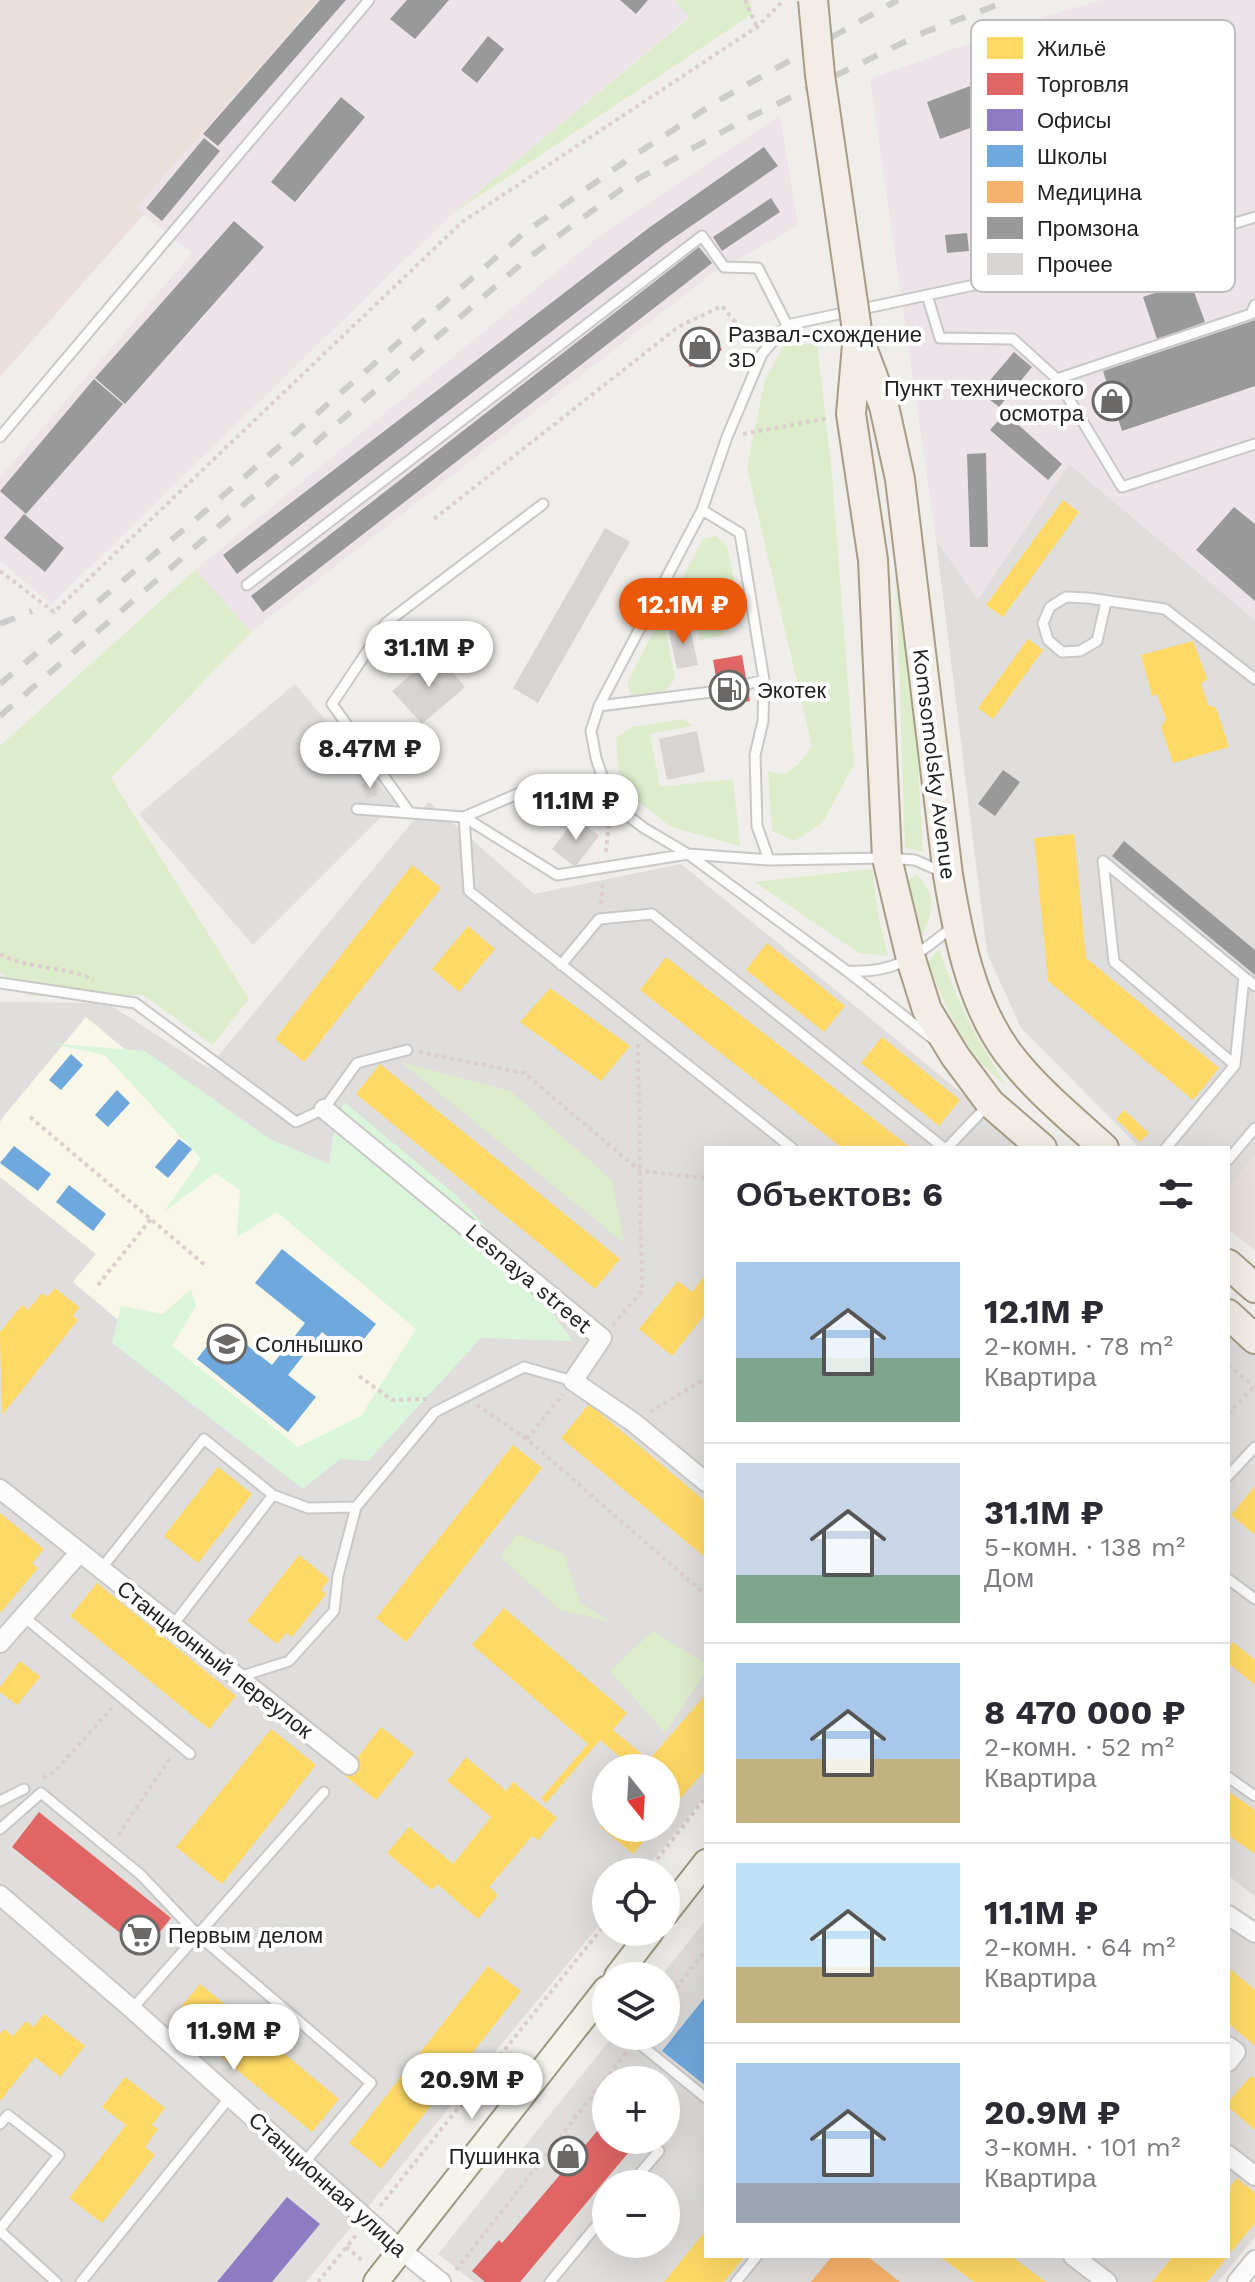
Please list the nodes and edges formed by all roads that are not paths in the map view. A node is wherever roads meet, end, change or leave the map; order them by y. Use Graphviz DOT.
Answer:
graph roads {
  1 [pos="369,0"];
  2 [pos="813,0"];
  3 [pos="1255,217"];
  4 [pos="1235,223"];
  5 [pos="971,286"];
  6 [pos="927,295"];
  7 [pos="1255,305"];
  8 [pos="787,325"];
  9 [pos="858,337"];
  10 [pos="1057,379"];
  11 [pos="0,437"];
  12 [pos="1255,444"];
  13 [pos="543,504"];
  14 [pos="702,510"];
  15 [pos="247,585"];
  16 [pos="1106,602"];
  17 [pos="1255,679"];
  18 [pos="764,680"];
  19 [pos="599,706"];
  20 [pos="611,803"];
  21 [pos="357,809"];
  22 [pos="410,813"];
  23 [pos="464,817"];
  24 [pos="688,854"];
  25 [pos="887,858"];
  26 [pos="769,860"];
  27 [pos="948,875"];
  28 [pos="956,924"];
  29 [pos="911,959"];
  30 [pos="561,965"];
  31 [pos="847,971"];
  32 [pos="1244,977"];
  33 [pos="0,983"];
  34 [pos="1255,986"];
  35 [pos="407,1050"];
  36 [pos="955,1056"];
  37 [pos="1235,1065"];
  38 [pos="990,1103"];
  39 [pos="324,1109"];
  40 [pos="1255,1128"];
  41 [pos="789,1146"];
  42 [pos="948,1146"];
  43 [pos="950,1146"];
  44 [pos="1040,1146"];
  45 [pos="1102,1146"];
  46 [pos="1168,1146"];
  47 [pos="1230,1158"];
  48 [pos="1230,1266"];
  49 [pos="1255,1288"];
  50 [pos="1230,1316"];
  51 [pos="1255,1339"];
  52 [pos="573,1381"];
  53 [pos="1255,1447"];
  54 [pos="1230,1474"];
  55 [pos="704,1480"];
  56 [pos="0,1489"];
  57 [pos="273,1495"];
  58 [pos="356,1507"];
  59 [pos="80,1552"];
  60 [pos="101,1569"];
  61 [pos="1230,1580"];
  62 [pos="1255,1599"];
  63 [pos="23,1616"];
  64 [pos="173,1625"];
  65 [pos="0,1643"];
  66 [pos="238,1677"];
  67 [pos="190,1754"];
  68 [pos="349,1765"];
  69 [pos="1230,1778"];
  70 [pos="24,1789"];
  71 [pos="324,1792"];
  72 [pos="1255,1796"];
  73 [pos="0,1801"];
  74 [pos="0,1829"];
  75 [pos="704,1865"];
  76 [pos="0,1895"];
  77 [pos="680,1895"];
  78 [pos="1230,1916"];
  79 [pos="1255,1933"];
  80 [pos="198,1935"];
  81 [pos="640,1946"];
  82 [pos="628,1962"];
  83 [pos="132,2009"];
  84 [pos="592,2016"];
  85 [pos="648,2050"];
  86 [pos="704,2096"];
  87 [pos="230,2097"];
  88 [pos="0,2124"];
  89 [pos="656,2154"];
  90 [pos="1230,2157"];
  91 [pos="304,2163"];
  92 [pos="643,2170"];
  93 [pos="1255,2176"];
  94 [pos="0,2230"];
  95 [pos="592,2231"];
  96 [pos="401,2250"];
  97 [pos="755,2258"];
  98 [pos="1076,2258"];
  99 [pos="1255,2260"];
  100 [pos="449,2276"];
  101 [pos="56,2282"];
  102 [pos="81,2282"];
  103 [pos="376,2282"];
  104 [pos="550,2282"];
  105 [pos="736,2282"];
  106 [pos="1107,2282"];
  107 [pos="1237,2282"];
  1 -- 11 [label="lane"];
  2 -- 9 [label="main road, Komsomolsky Avenue, bridge"];
  3 -- 4 [label="lane"];
  5 -- 6 [label="lane"];
  6 -- 8 [label="lane"];
  6 -- 10 [label="lane"];
  7 -- 10 [label="lane"];
  8 -- 14 [label="lane"];
  8 -- 15 [label="lane"];
  9 -- 25 [label="main road, Komsomolsky Avenue"];
  9 -- 27 [label="main road, Komsomolsky Avenue"];
  10 -- 12 [label="lane"];
  13 -- 22 [label="lane"];
  14 -- 18 [label="lane"];
  14 -- 19 [label="lane"];
  16 -- 16 [label="lane"];
  16 -- 17 [label="lane"];
  18 -- 19 [label="lane"];
  18 -- 26 [label="lane"];
  19 -- 20 [label="lane"];
  20 -- 23 [label="lane"];
  20 -- 24 [label="lane"];
  21 -- 22 [label="lane"];
  22 -- 23 [label="lane"];
  23 -- 24 [label="lane"];
  23 -- 30 [label="lane"];
  24 -- 26 [label="lane"];
  24 -- 31 [label="lane"];
  25 -- 26 [label="lane"];
  25 -- 27 [label="lane"];
  25 -- 29 [label="main road, Komsomolsky Avenue"];
  27 -- 28 [label="main road, Komsomolsky Avenue"];
  28 -- 29 [label="lane"];
  28 -- 45 [label="main road, Komsomolsky Avenue"];
  29 -- 31 [label="lane"];
  29 -- 36 [label="main road, Komsomolsky Avenue"];
  30 -- 41 [label="lane"];
  30 -- 42 [label="lane"];
  31 -- 36 [label="lane"];
  32 -- 34 [label="lane"];
  32 -- 37 [label="lane"];
  32 -- 37 [label="lane"];
  33 -- 39 [label="lane"];
  35 -- 39 [label="lane"];
  36 -- 38 [label="main road, Komsomolsky Avenue"];
  37 -- 46 [label="lane"];
  38 -- 43 [label="lane"];
  38 -- 44 [label="main road, Komsomolsky Avenue"];
  39 -- 52 [label="street, Lesnaya street"];
  40 -- 47 [label="lane"];
  48 -- 49 [label="main road"];
  50 -- 51 [label="main road"];
  52 -- 55 [label="street"];
  52 -- 58 [label="lane"];
  53 -- 54 [label="lane"];
  56 -- 59 [label="street, Станционный переулок"];
  57 -- 58 [label="lane"];
  57 -- 60 [label="lane"];
  57 -- 64 [label="lane"];
  58 -- 66 [label="lane"];
  59 -- 60 [label="street, Станционный переулок"];
  59 -- 63 [label="street"];
  60 -- 64 [label="street, Станционный переулок"];
  61 -- 62 [label="lane"];
  63 -- 65 [label="street"];
  63 -- 67 [label="lane"];
  64 -- 66 [label="street, Станционный переулок"];
  66 -- 68 [label="street, Станционный переулок"];
  69 -- 72 [label="lane"];
  70 -- 73 [label="lane"];
  71 -- 80 [label="lane"];
  74 -- 80 [label="lane"];
  75 -- 77 [label="main road"];
  76 -- 83 [label="street, Станционная улица"];
  78 -- 79 [label="street"];
  80 -- 83 [label="lane"];
  80 -- 91 [label="lane"];
  81 -- 82 [label="main road"];
  83 -- 87 [label="street, Станционная улица"];
  84 -- 96 [label="main road"];
  85 -- 86 [label="lane"];
  87 -- 91 [label="street, Станционная улица"];
  87 -- 102 [label="lane"];
  88 -- 94 [label="lane"];
  89 -- 92 [label="lane"];
  90 -- 93 [label="street"];
  91 -- 96 [label="street, Станционная улица"];
  94 -- 101 [label="lane"];
  95 -- 104 [label="lane"];
  96 -- 100 [label="street, Станционная улица"];
  96 -- 103 [label="main road"];
  97 -- 105 [label="lane"];
  98 -- 106 [label="street"];
  99 -- 107 [label="street"];
}
